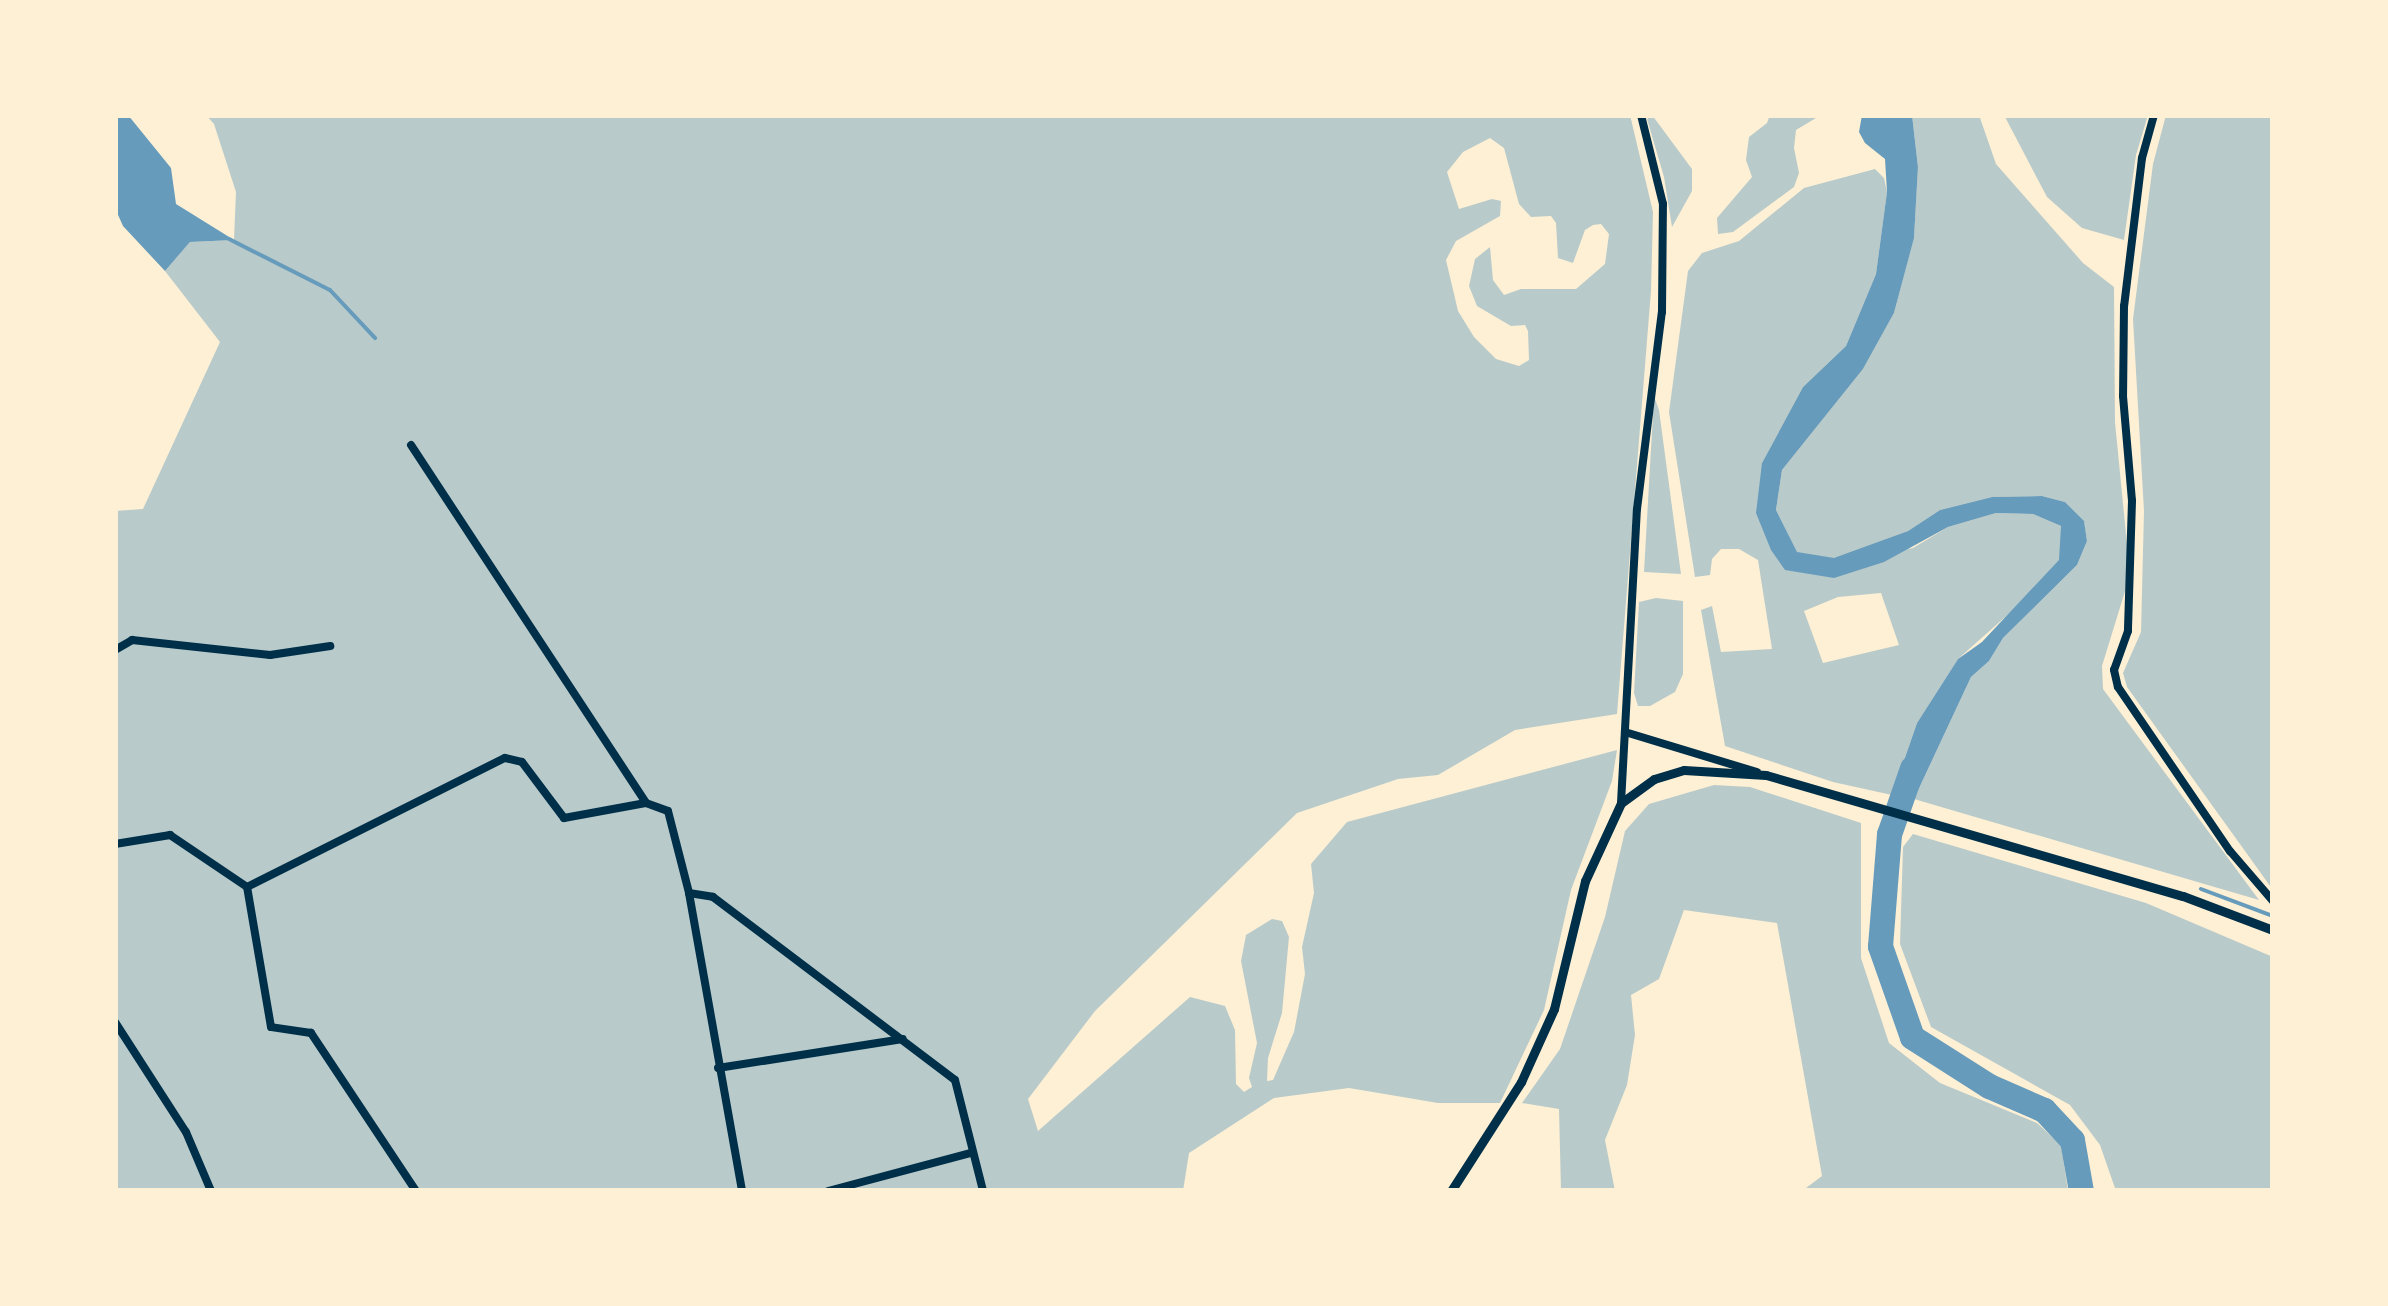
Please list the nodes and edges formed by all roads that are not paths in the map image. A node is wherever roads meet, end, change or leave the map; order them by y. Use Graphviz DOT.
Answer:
graph roads {
  1 [pos="1641,115"];
  2 [pos="2154,115"];
  3 [pos="411,445"];
  4 [pos="330,646"];
  5 [pos="115,650"];
  6 [pos="1624,732"];
  7 [pos="1766,775"];
  8 [pos="646,803"];
  9 [pos="1621,803"];
  10 [pos="115,844"];
  11 [pos="247,887"];
  12 [pos="688,894"];
  13 [pos="2273,902"];
  14 [pos="2273,930"];
  15 [pos="115,1022"];
  16 [pos="903,1039"];
  17 [pos="718,1068"];
  18 [pos="972,1154"];
  19 [pos="211,1191"];
  20 [pos="416,1191"];
  21 [pos="742,1191"];
  22 [pos="828,1191"];
  23 [pos="984,1191"];
  24 [pos="1452,1191"];
  1 -- 6 [label="street"];
  2 -- 13 [label="street"];
  3 -- 8 [label="street"];
  4 -- 5 [label="street"];
  6 -- 7 [label="street"];
  6 -- 9 [label="street"];
  7 -- 9 [label="street"];
  7 -- 14 [label="street"];
  8 -- 11 [label="street"];
  8 -- 12 [label="street"];
  9 -- 24 [label="street"];
  10 -- 11 [label="street"];
  11 -- 20 [label="street"];
  12 -- 16 [label="street"];
  12 -- 17 [label="street"];
  15 -- 19 [label="street"];
  16 -- 17 [label="street"];
  16 -- 18 [label="street"];
  17 -- 21 [label="street"];
  18 -- 22 [label="street"];
  18 -- 23 [label="street"];
}
